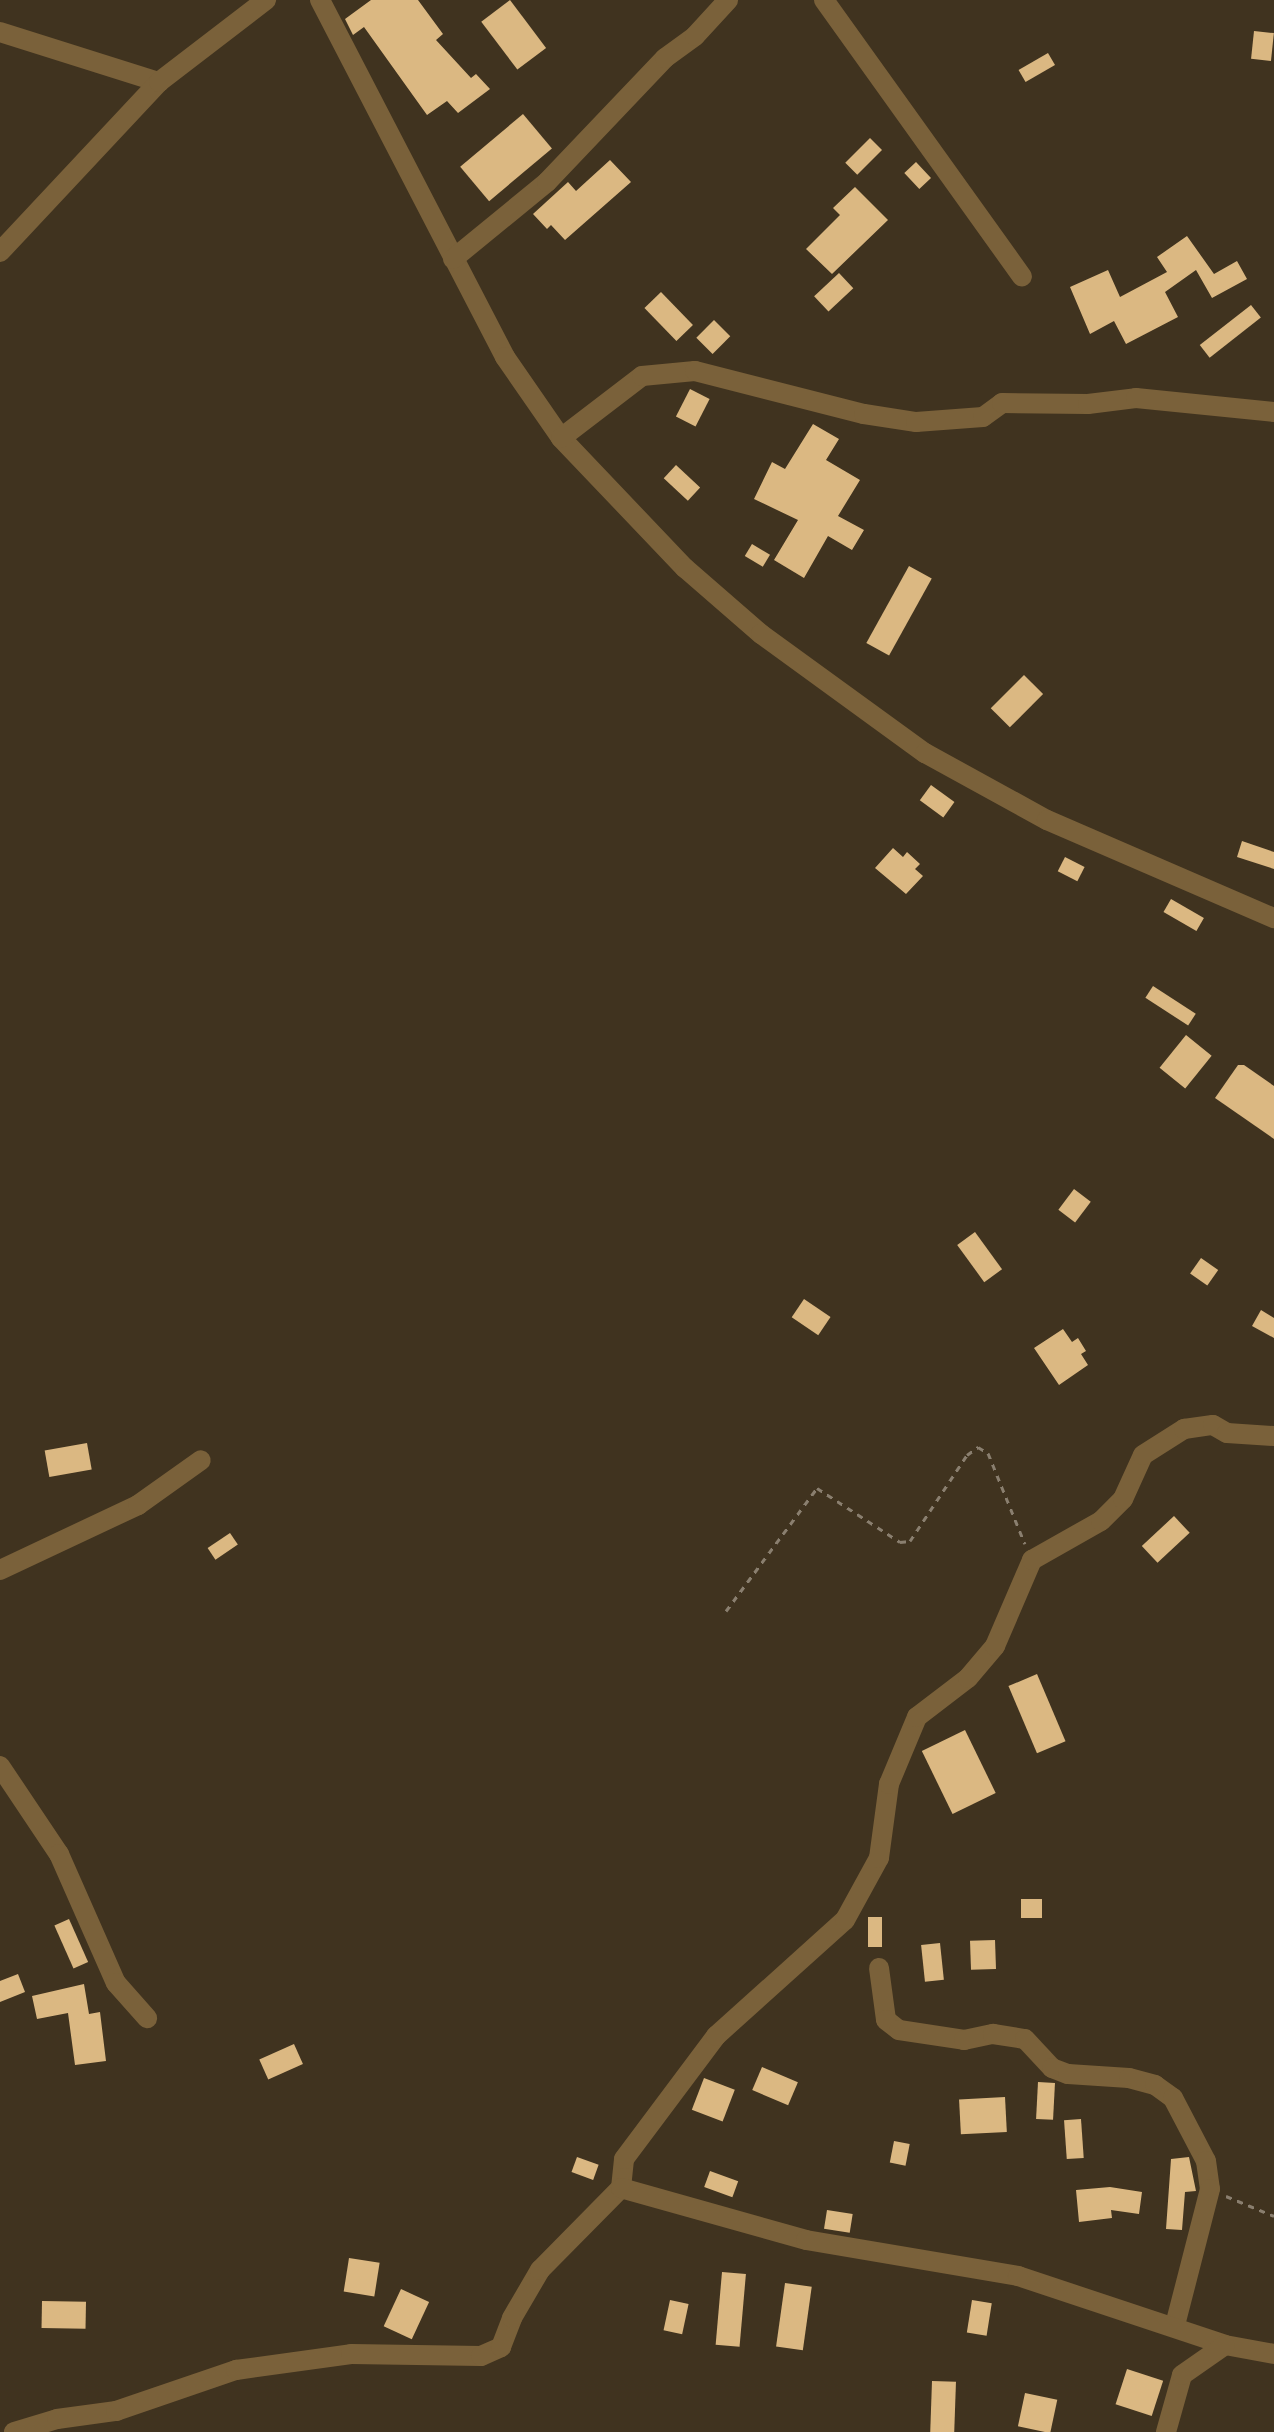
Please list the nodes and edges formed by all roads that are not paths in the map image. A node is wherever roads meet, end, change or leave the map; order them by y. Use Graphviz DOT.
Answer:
graph roads {
  1 [pos="266,0"];
  2 [pos="320,0"];
  3 [pos="728,0"];
  4 [pos="824,0"];
  5 [pos="0,32"];
  6 [pos="159,82"];
  7 [pos="0,252"];
  8 [pos="453,259"];
  9 [pos="1022,277"];
  10 [pos="1274,412"];
  11 [pos="561,438"];
  12 [pos="1274,918"];
  13 [pos="1274,1436"];
  14 [pos="201,1460"];
  15 [pos="0,1570"];
  16 [pos="0,1766"];
  17 [pos="879,1968"];
  18 [pos="147,2018"];
  19 [pos="621,2188"];
  20 [pos="1175,2325"];
  21 [pos="1225,2345"];
  22 [pos="1274,2354"];
  23 [pos="14,2432"];
  24 [pos="1166,2432"];
  1 -- 6 [label="street"];
  2 -- 8 [label="street"];
  3 -- 8 [label="street"];
  4 -- 9 [label="street"];
  5 -- 6 [label="street"];
  6 -- 7 [label="street"];
  8 -- 11 [label="street"];
  10 -- 11 [label="street"];
  11 -- 12 [label="street"];
  13 -- 19 [label="street"];
  14 -- 15 [label="street"];
  16 -- 18 [label="street"];
  17 -- 20 [label="street"];
  19 -- 20 [label="street"];
  19 -- 23 [label="street"];
  20 -- 21 [label="street"];
  21 -- 22 [label="street"];
  21 -- 24 [label="street"];
}
